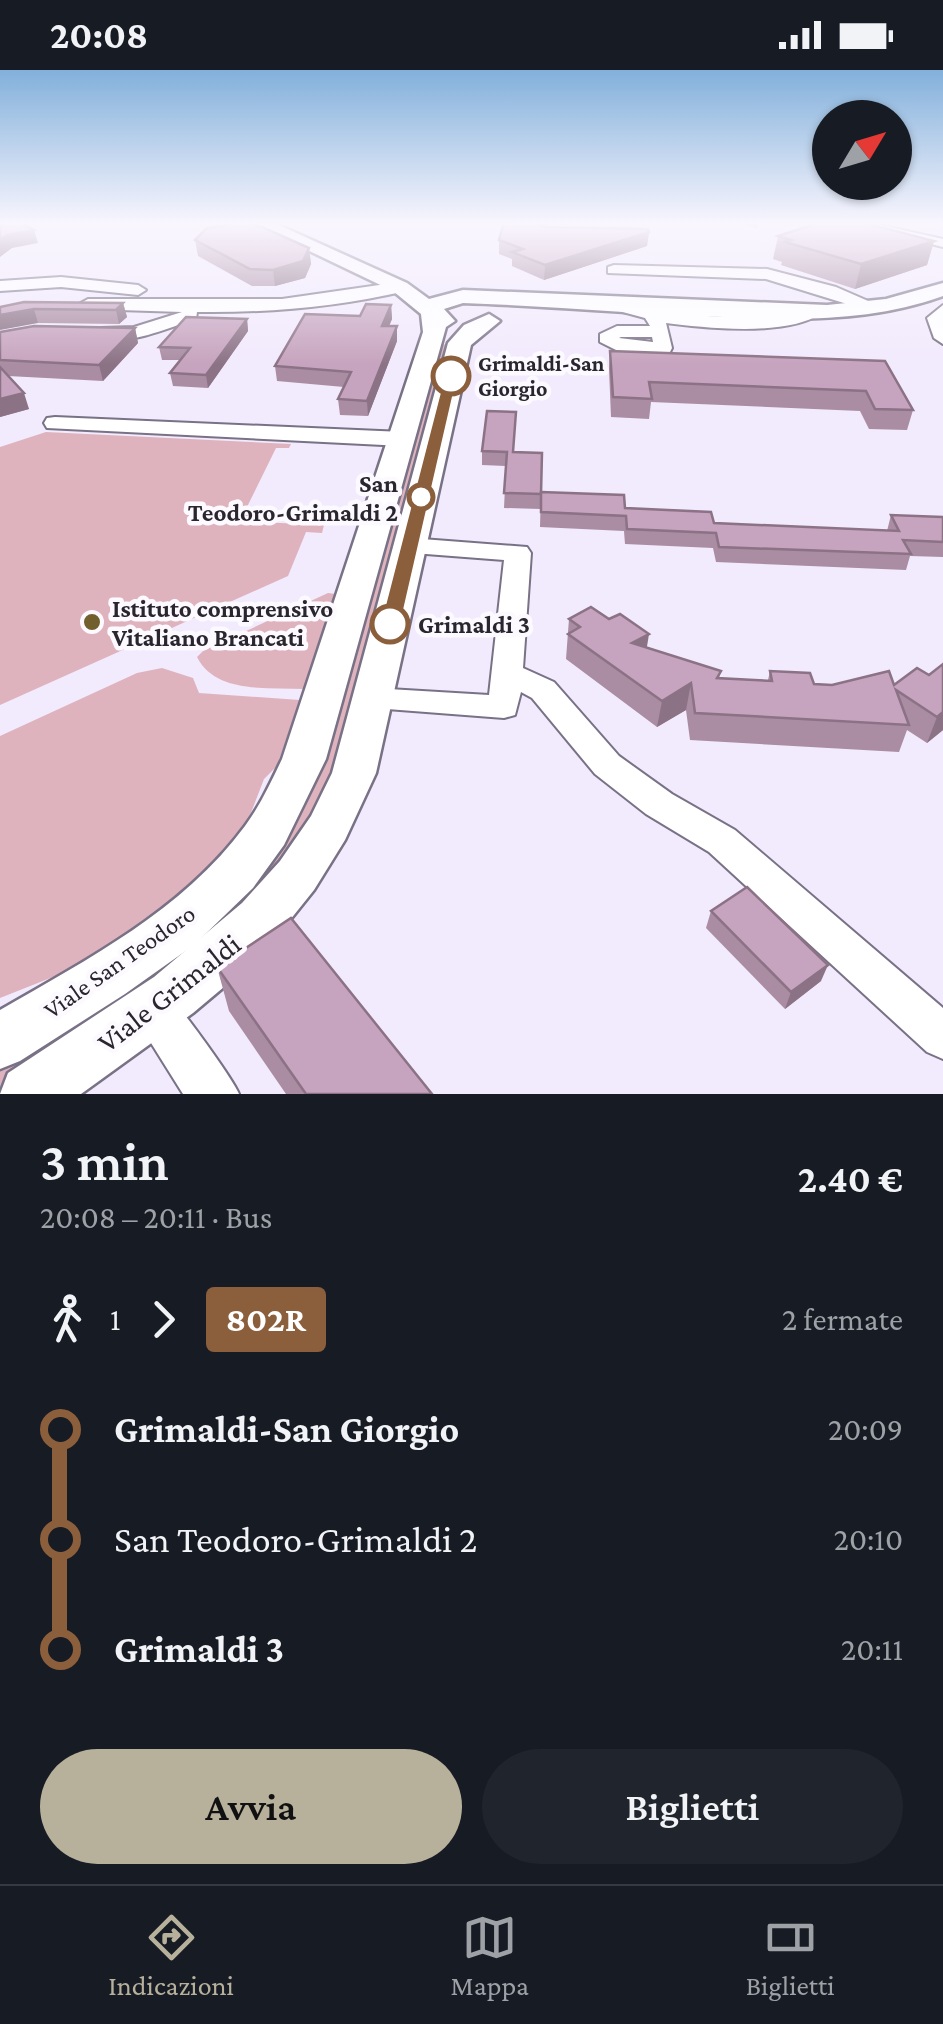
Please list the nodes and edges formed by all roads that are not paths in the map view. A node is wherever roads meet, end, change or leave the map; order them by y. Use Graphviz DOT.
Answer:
graph roads {
  1 [pos="355,270"];
  2 [pos="394,270"];
  3 [pos="614,270"];
  4 [pos="0,286"];
  5 [pos="943,288"];
  6 [pos="333,300"];
  7 [pos="418,301"];
  8 [pos="625,306"];
  9 [pos="873,307"];
  10 [pos="250,309"];
  11 [pos="486,309"];
  12 [pos="226,310"];
  13 [pos="812,312"];
  14 [pos="941,316"];
  15 [pos="82,332"];
  16 [pos="118,334"];
  17 [pos="943,338"];
  18 [pos="56,423"];
  19 [pos="403,439"];
  20 [pos="409,546"];
  21 [pos="507,673"];
  22 [pos="372,700"];
  23 [pos="153,1012"];
  24 [pos="943,1037"];
  25 [pos="0,1041"];
  26 [pos="29,1094"];
  27 [pos="216,1094"];
  1 -- 7 [label="main road"];
  2 -- 11 [label="main road"];
  3 -- 9 [label="street"];
  4 -- 10 [label="street"];
  5 -- 9 [label="main road"];
  6 -- 7 [label="street"];
  6 -- 7 [label="street"];
  6 -- 10 [label="street"];
  7 -- 11 [label="main road"];
  7 -- 19 [label="main road, Viale San Teodoro"];
  8 -- 11 [label="main road"];
  8 -- 13 [label="main road"];
  8 -- 13 [label="street"];
  9 -- 13 [label="main road"];
  10 -- 12 [label="street"];
  11 -- 20 [label="main road, Viale Grimaldi"];
  12 -- 16 [label="street"];
  12 -- 16 [label="street"];
  14 -- 17 [label="street"];
  15 -- 16 [label="street"];
  18 -- 19 [label="street"];
  19 -- 25 [label="main road, Viale San Teodoro"];
  20 -- 21 [label="street"];
  20 -- 22 [label="main road, Viale Grimaldi"];
  21 -- 22 [label="street"];
  21 -- 24 [label="street"];
  22 -- 23 [label="main road, Viale Grimaldi"];
  23 -- 26 [label="main road, Viale Grimaldi"];
  23 -- 27 [label="street"];
}
